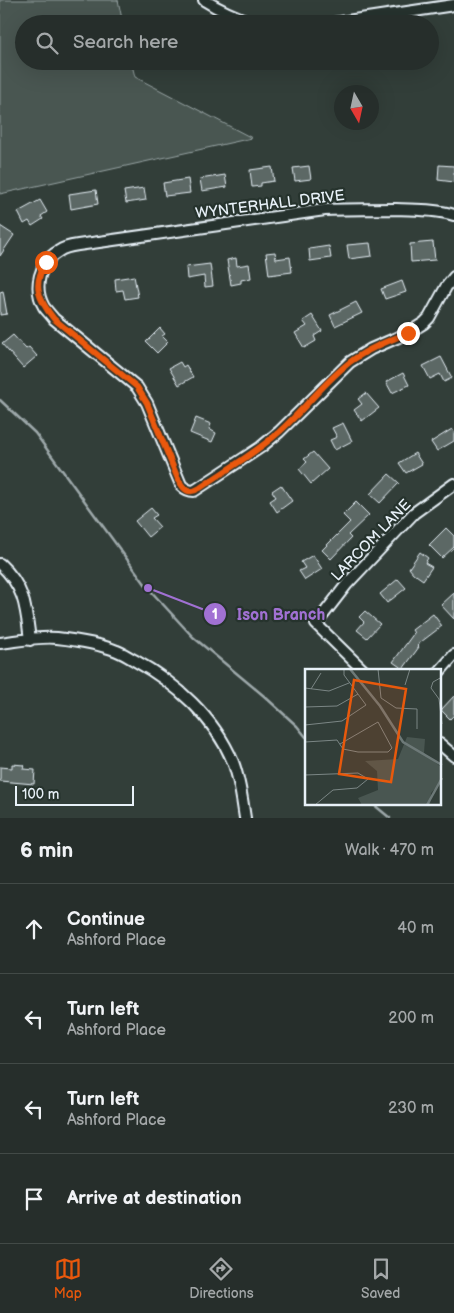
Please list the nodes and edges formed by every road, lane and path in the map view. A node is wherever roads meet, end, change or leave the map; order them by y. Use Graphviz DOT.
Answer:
graph roads {
  1 [pos="204,0"];
  2 [pos="454,5"];
  3 [pos="230,15"];
  4 [pos="387,15"];
  5 [pos="454,216"];
  6 [pos="454,277"];
  7 [pos="454,484"];
  8 [pos="0,564"];
  9 [pos="30,640"];
  10 [pos="0,643"];
  11 [pos="454,655"];
  12 [pos="363,669"];
  13 [pos="441,669"];
  14 [pos="442,746"];
  15 [pos="454,756"];
  16 [pos="245,818"];
  1 -- 3 [label="street"];
  2 -- 4 [label="street"];
  5 -- 6 [label="street, WYNTERHALL DRIVE"];
  7 -- 12 [label="street, LARCOM LANE"];
  8 -- 9 [label="street"];
  9 -- 10 [label="street"];
  9 -- 16 [label="street"];
  11 -- 13 [label="street"];
  14 -- 15 [label="street"];
}
